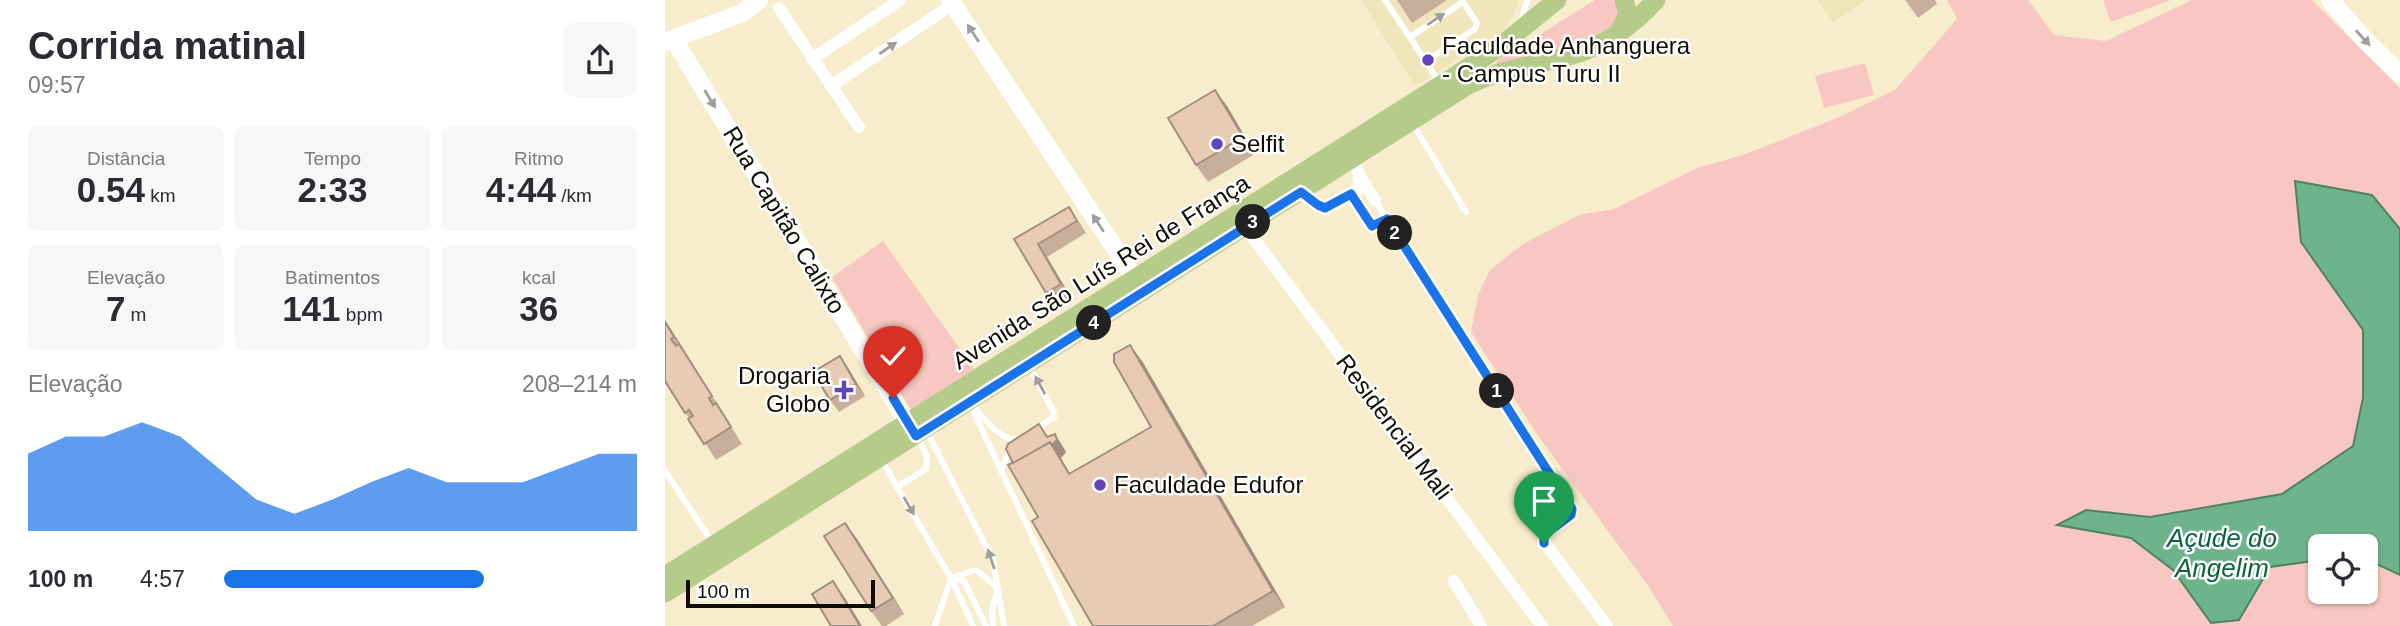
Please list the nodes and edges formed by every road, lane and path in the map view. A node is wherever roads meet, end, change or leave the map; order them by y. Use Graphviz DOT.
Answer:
graph roads {
  1 [pos="759,0"];
  2 [pos="899,0"];
  3 [pos="1385,0"];
  4 [pos="1527,0"];
  5 [pos="1557,0"];
  6 [pos="1575,0"];
  7 [pos="1624,0"];
  8 [pos="1656,0"];
  9 [pos="2330,0"];
  10 [pos="1462,1"];
  11 [pos="952,2"];
  12 [pos="779,8"];
  13 [pos="1517,32"];
  14 [pos="1618,34"];
  15 [pos="1410,37"];
  16 [pos="670,41"];
  17 [pos="812,59"];
  18 [pos="1426,61"];
  19 [pos="2400,74"];
  20 [pos="1441,85"];
  21 [pos="831,86"];
  22 [pos="1411,121"];
  23 [pos="859,128"];
  24 [pos="1357,166"];
  25 [pos="1301,192"];
  26 [pos="1351,194"];
  27 [pos="1375,200"];
  28 [pos="1361,210"];
  29 [pos="1467,212"];
  30 [pos="1387,219"];
  31 [pos="1245,227"];
  32 [pos="1136,280"];
  33 [pos="1029,365"];
  34 [pos="970,402"];
  35 [pos="917,430"];
  36 [pos="1016,441"];
  37 [pos="881,458"];
  38 [pos="1000,468"];
  39 [pos="665,471"];
  40 [pos="897,487"];
  41 [pos="714,545"];
  42 [pos="665,576"];
  43 [pos="951,578"];
  44 [pos="1454,581"];
  45 [pos="998,588"];
  46 [pos="665,593"];
  47 [pos="935,626"];
  48 [pos="973,626"];
  49 [pos="986,626"];
  50 [pos="993,626"];
  51 [pos="1004,626"];
  52 [pos="1074,626"];
  53 [pos="1481,626"];
  54 [pos="1542,626"];
  55 [pos="1607,626"];
  1 -- 16 [label="street"];
  2 -- 17 [label="street"];
  3 -- 15 [label="lane"];
  4 -- 13 [label="lane"];
  5 -- 13 [label="main road, Avenida São Luís Rei de França"];
  6 -- 13 [label="main road"];
  7 -- 14 [label="main road"];
  8 -- 14 [label="main road, Avenida São Luís Rei de França"];
  9 -- 19 [label="street, one-way"];
  15 -- 10 [label="lane, one-way"];
  10 -- 18 [label="lane"];
  21 -- 11 [label="street, one-way"];
  32 -- 11 [label="street, one-way"];
  12 -- 17 [label="street"];
  13 -- 20 [label="main road, Avenida São Luís Rei de França"];
  14 -- 22 [label="main road, Avenida São Luís Rei de França"];
  15 -- 18 [label="lane"];
  16 -- 35 [label="street, Rua Capitão Calixto, one-way"];
  17 -- 21 [label="street"];
  18 -- 20 [label="lane"];
  20 -- 32 [label="main road, Avenida São Luís Rei de França"];
  21 -- 23 [label="street"];
  22 -- 24 [label="main road, Avenida São Luís Rei de França"];
  22 -- 29 [label="lane"];
  24 -- 25 [label="main road, Avenida São Luís Rei de França"];
  24 -- 26 [label="street"];
  24 -- 27 [label="street"];
  25 -- 26 [label="street"];
  25 -- 31 [label="main road, Avenida São Luís Rei de França"];
  26 -- 28 [label="street"];
  27 -- 30 [label="lane"];
  28 -- 30 [label="lane"];
  30 -- 55 [label="street"];
  31 -- 33 [label="main road, Avenida São Luís Rei de França"];
  31 -- 54 [label="street, Residencial Mali"];
  32 -- 35 [label="main road, Avenida São Luís Rei de França"];
  33 -- 34 [label="main road, Avenida São Luís Rei de França"];
  36 -- 33 [label="lane, one-way"];
  34 -- 35 [label="main road, Avenida São Luís Rei de França"];
  34 -- 36 [label="lane"];
  34 -- 38 [label="lane"];
  35 -- 37 [label="main road, Avenida São Luís Rei de França"];
  35 -- 40 [label="lane"];
  35 -- 41 [label="main road, Avenida São Luís Rei de França"];
  45 -- 35 [label="lane, one-way"];
  36 -- 38 [label="lane"];
  37 -- 40 [label="lane"];
  37 -- 46 [label="main road, Avenida São Luís Rei de França"];
  38 -- 52 [label="lane"];
  39 -- 41 [label="lane"];
  40 -- 43 [label="lane, one-way"];
  41 -- 42 [label="main road, Avenida São Luís Rei de França"];
  43 -- 45 [label="lane"];
  43 -- 47 [label="lane"];
  43 -- 48 [label="lane"];
  43 -- 49 [label="lane"];
  44 -- 53 [label="street"];
  45 -- 50 [label="lane"];
  45 -- 51 [label="lane"];
}
